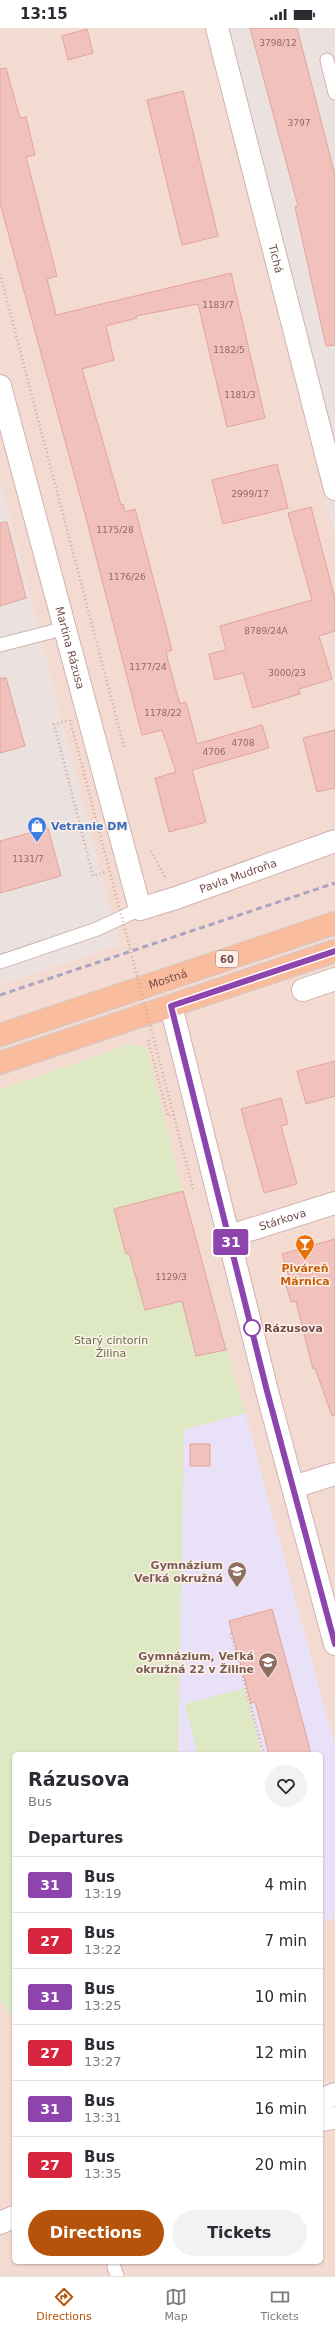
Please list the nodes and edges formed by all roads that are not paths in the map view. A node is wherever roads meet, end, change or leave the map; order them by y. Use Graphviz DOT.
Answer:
graph roads {
  1 [pos="217,28"];
  2 [pos="327,60"];
  3 [pos="335,93"];
  4 [pos="0,386"];
  5 [pos="335,489"];
  6 [pos="66,628"];
  7 [pos="0,645"];
  8 [pos="335,841"];
  9 [pos="140,909"];
  10 [pos="335,923"];
  11 [pos="335,951"];
  12 [pos="0,962"];
  13 [pos="335,979"];
  14 [pos="302,990"];
  15 [pos="171,1006"];
  16 [pos="0,1035"];
  17 [pos="0,1063"];
  18 [pos="335,1204"];
  19 [pos="230,1236"];
  20 [pos="335,1474"];
  21 [pos="293,1487"];
  22 [pos="335,1644"];
  23 [pos="335,2094"];
  24 [pos="323,2099"];
  25 [pos="335,2118"];
  26 [pos="323,2120"];
  27 [pos="12,2218"];
  28 [pos="0,2223"];
  1 -- 5 [label="street, Tichá"];
  2 -- 3 [label="lane"];
  4 -- 6 [label="street, Martina Rázusa"];
  6 -- 7 [label="lane"];
  6 -- 9 [label="street, Martina Rázusa"];
  8 -- 9 [label="street, Pavla Mudroňa"];
  9 -- 12 [label="lane"];
  10 -- 16 [label="main road, Mostná / 60"];
  11 -- 15 [label="main road, 60"];
  13 -- 14 [label="street"];
  15 -- 17 [label="main road, 60"];
  15 -- 19 [label="street"];
  18 -- 19 [label="street, Stárkova"];
  19 -- 21 [label="street"];
  20 -- 21 [label="street"];
  21 -- 22 [label="street"];
  23 -- 24 [label="street"];
  25 -- 26 [label="street"];
  27 -- 28 [label="street"];
}
